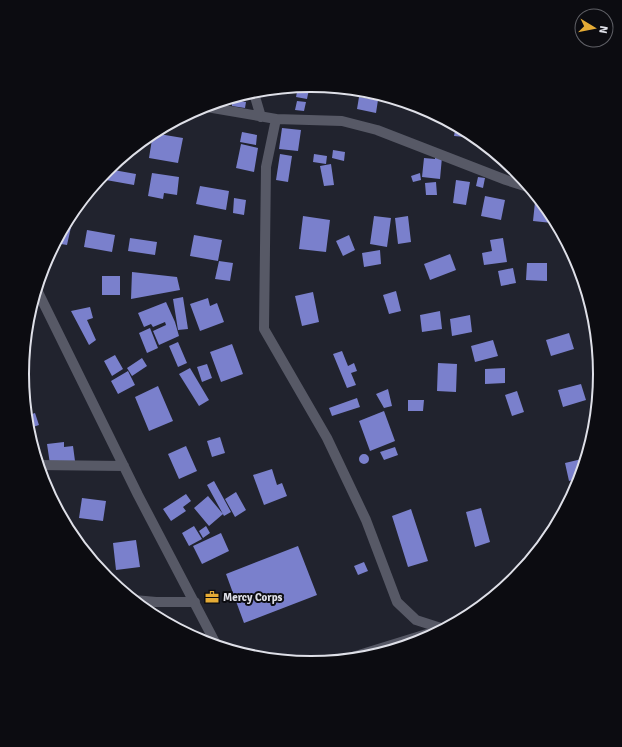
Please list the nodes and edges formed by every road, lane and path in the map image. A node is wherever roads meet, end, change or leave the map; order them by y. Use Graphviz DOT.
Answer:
graph roads {
  1 [pos="255,97"];
  2 [pos="214,108"];
  3 [pos="261,117"];
  4 [pos="276,119"];
  5 [pos="520,184"];
  6 [pos="40,297"];
  7 [pos="44,465"];
  8 [pos="124,466"];
  9 [pos="144,601"];
  10 [pos="195,602"];
  11 [pos="435,626"];
  12 [pos="213,638"];
  1 -- 3 [label="street"];
  2 -- 3 [label="street"];
  3 -- 4 [label="street"];
  4 -- 5 [label="street"];
  4 -- 11 [label="street"];
  6 -- 8 [label="street"];
  7 -- 8 [label="street"];
  8 -- 10 [label="street"];
  9 -- 10 [label="street"];
  10 -- 12 [label="street"];
}
